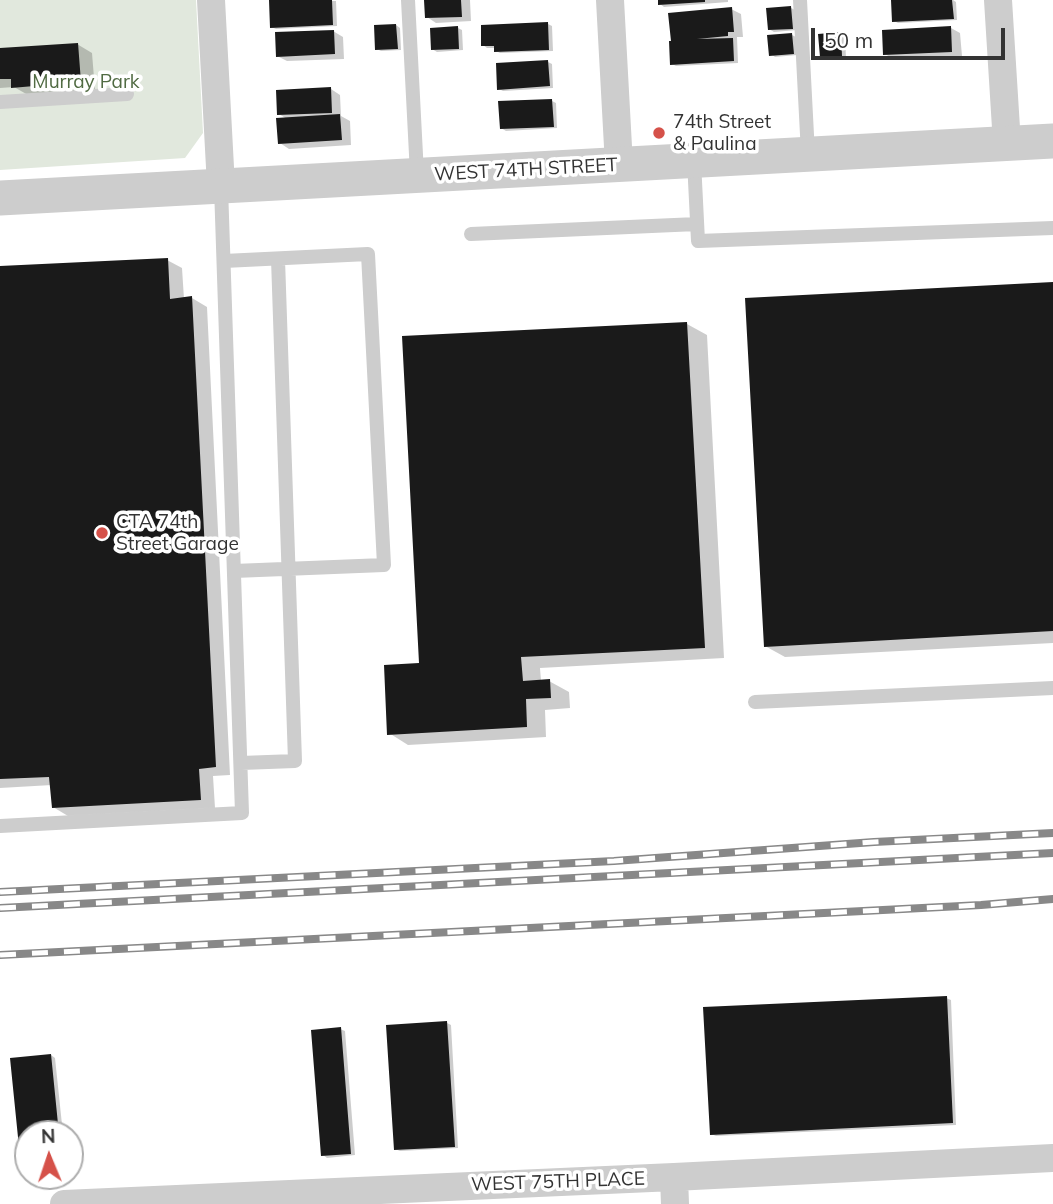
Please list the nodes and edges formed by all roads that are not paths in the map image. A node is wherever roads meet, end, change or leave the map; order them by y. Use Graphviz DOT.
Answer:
graph roads {
  1 [pos="211,0"];
  2 [pos="408,0"];
  3 [pos="610,0"];
  4 [pos="800,0"];
  5 [pos="998,0"];
  6 [pos="127,94"];
  7 [pos="0,102"];
  8 [pos="1053,141"];
  9 [pos="1007,144"];
  10 [pos="808,154"];
  11 [pos="694,161"];
  12 [pos="619,165"];
  13 [pos="417,176"];
  14 [pos="221,186"];
  15 [pos="0,198"];
  16 [pos="697,224"];
  17 [pos="1053,228"];
  18 [pos="471,234"];
  19 [pos="278,259"];
  20 [pos="224,261"];
  21 [pos="288,569"];
  22 [pos="234,571"];
  23 [pos="1053,688"];
  24 [pos="755,702"];
  25 [pos="241,763"];
  26 [pos="0,825"];
  27 [pos="1053,1158"];
  28 [pos="674,1190"];
  29 [pos="278,1199"];
  30 [pos="64,1204"];
  1 -- 14 [label="street"];
  2 -- 13 [label="lane"];
  3 -- 12 [label="street"];
  4 -- 10 [label="lane"];
  5 -- 9 [label="street"];
  6 -- 7 [label="lane"];
  8 -- 9 [label="street, WEST 74TH STREET"];
  9 -- 10 [label="street, WEST 74TH STREET"];
  10 -- 11 [label="street, WEST 74TH STREET"];
  11 -- 12 [label="street, WEST 74TH STREET"];
  11 -- 16 [label="lane"];
  12 -- 13 [label="street, WEST 74TH STREET"];
  13 -- 14 [label="street, WEST 74TH STREET"];
  14 -- 15 [label="street, WEST 74TH STREET"];
  14 -- 20 [label="lane"];
  16 -- 17 [label="lane"];
  16 -- 18 [label="lane"];
  19 -- 20 [label="lane"];
  19 -- 21 [label="lane"];
  19 -- 21 [label="lane"];
  20 -- 22 [label="lane"];
  21 -- 22 [label="lane"];
  21 -- 25 [label="lane"];
  22 -- 25 [label="lane"];
  23 -- 24 [label="lane"];
  25 -- 26 [label="lane"];
  27 -- 28 [label="street, WEST 75TH PLACE"];
  28 -- 29 [label="street, WEST 75TH PLACE"];
  29 -- 30 [label="street, WEST 75TH PLACE"];
}
